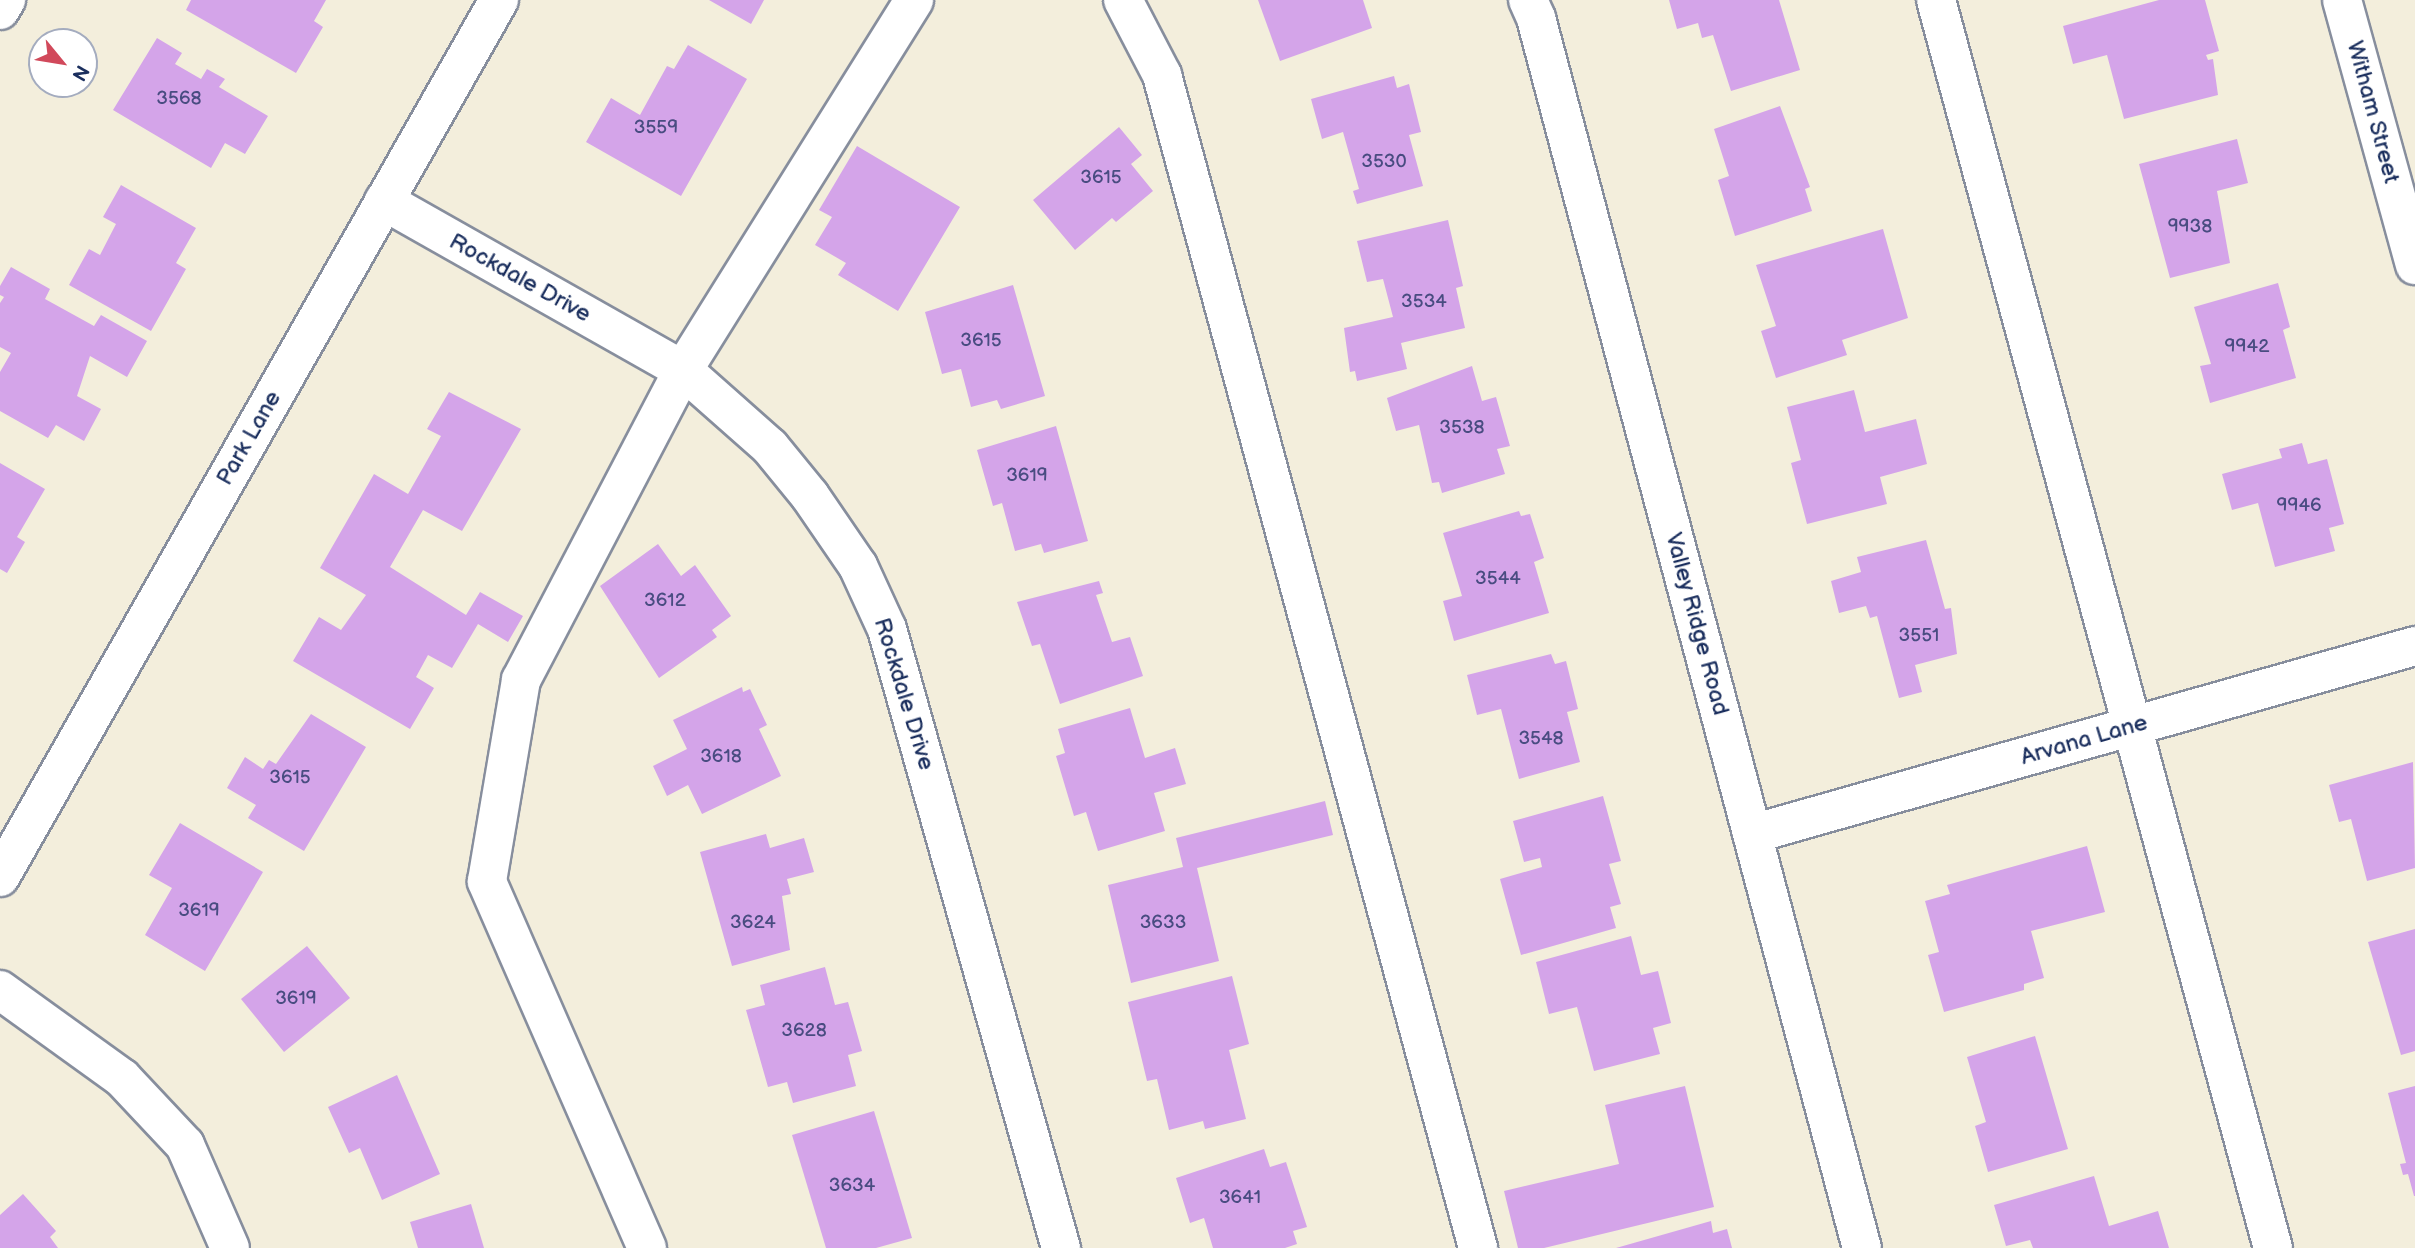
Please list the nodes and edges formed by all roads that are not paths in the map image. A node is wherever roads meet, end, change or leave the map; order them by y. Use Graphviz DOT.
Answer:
graph roads {
  1 [pos="6,0"];
  2 [pos="499,0"];
  3 [pos="914,0"];
  4 [pos="1123,0"];
  5 [pos="1528,0"];
  6 [pos="1936,0"];
  7 [pos="2342,0"];
  8 [pos="0,10"];
  9 [pos="384,201"];
  10 [pos="2415,265"];
  11 [pos="683,370"];
  12 [pos="2415,646"];
  13 [pos="2134,726"];
  14 [pos="1752,834"];
  15 [pos="0,877"];
  16 [pos="0,990"];
  17 [pos="230,1248"];
  18 [pos="647,1248"];
  19 [pos="1061,1248"];
  20 [pos="1478,1248"];
  21 [pos="1862,1248"];
  22 [pos="2273,1248"];
  1 -- 8 [label="street"];
  2 -- 9 [label="street, Park Lane"];
  3 -- 11 [label="street"];
  4 -- 20 [label="street"];
  5 -- 14 [label="street, Valley Ridge Road"];
  6 -- 13 [label="street"];
  7 -- 10 [label="street, Witham Street"];
  9 -- 11 [label="street, Rockdale Drive"];
  9 -- 15 [label="street, Park Lane"];
  11 -- 18 [label="street"];
  11 -- 19 [label="street, Rockdale Drive"];
  12 -- 13 [label="street, Arvana Lane"];
  13 -- 14 [label="street, Arvana Lane"];
  13 -- 22 [label="street"];
  14 -- 21 [label="street, Valley Ridge Road"];
  16 -- 17 [label="street"];
}
